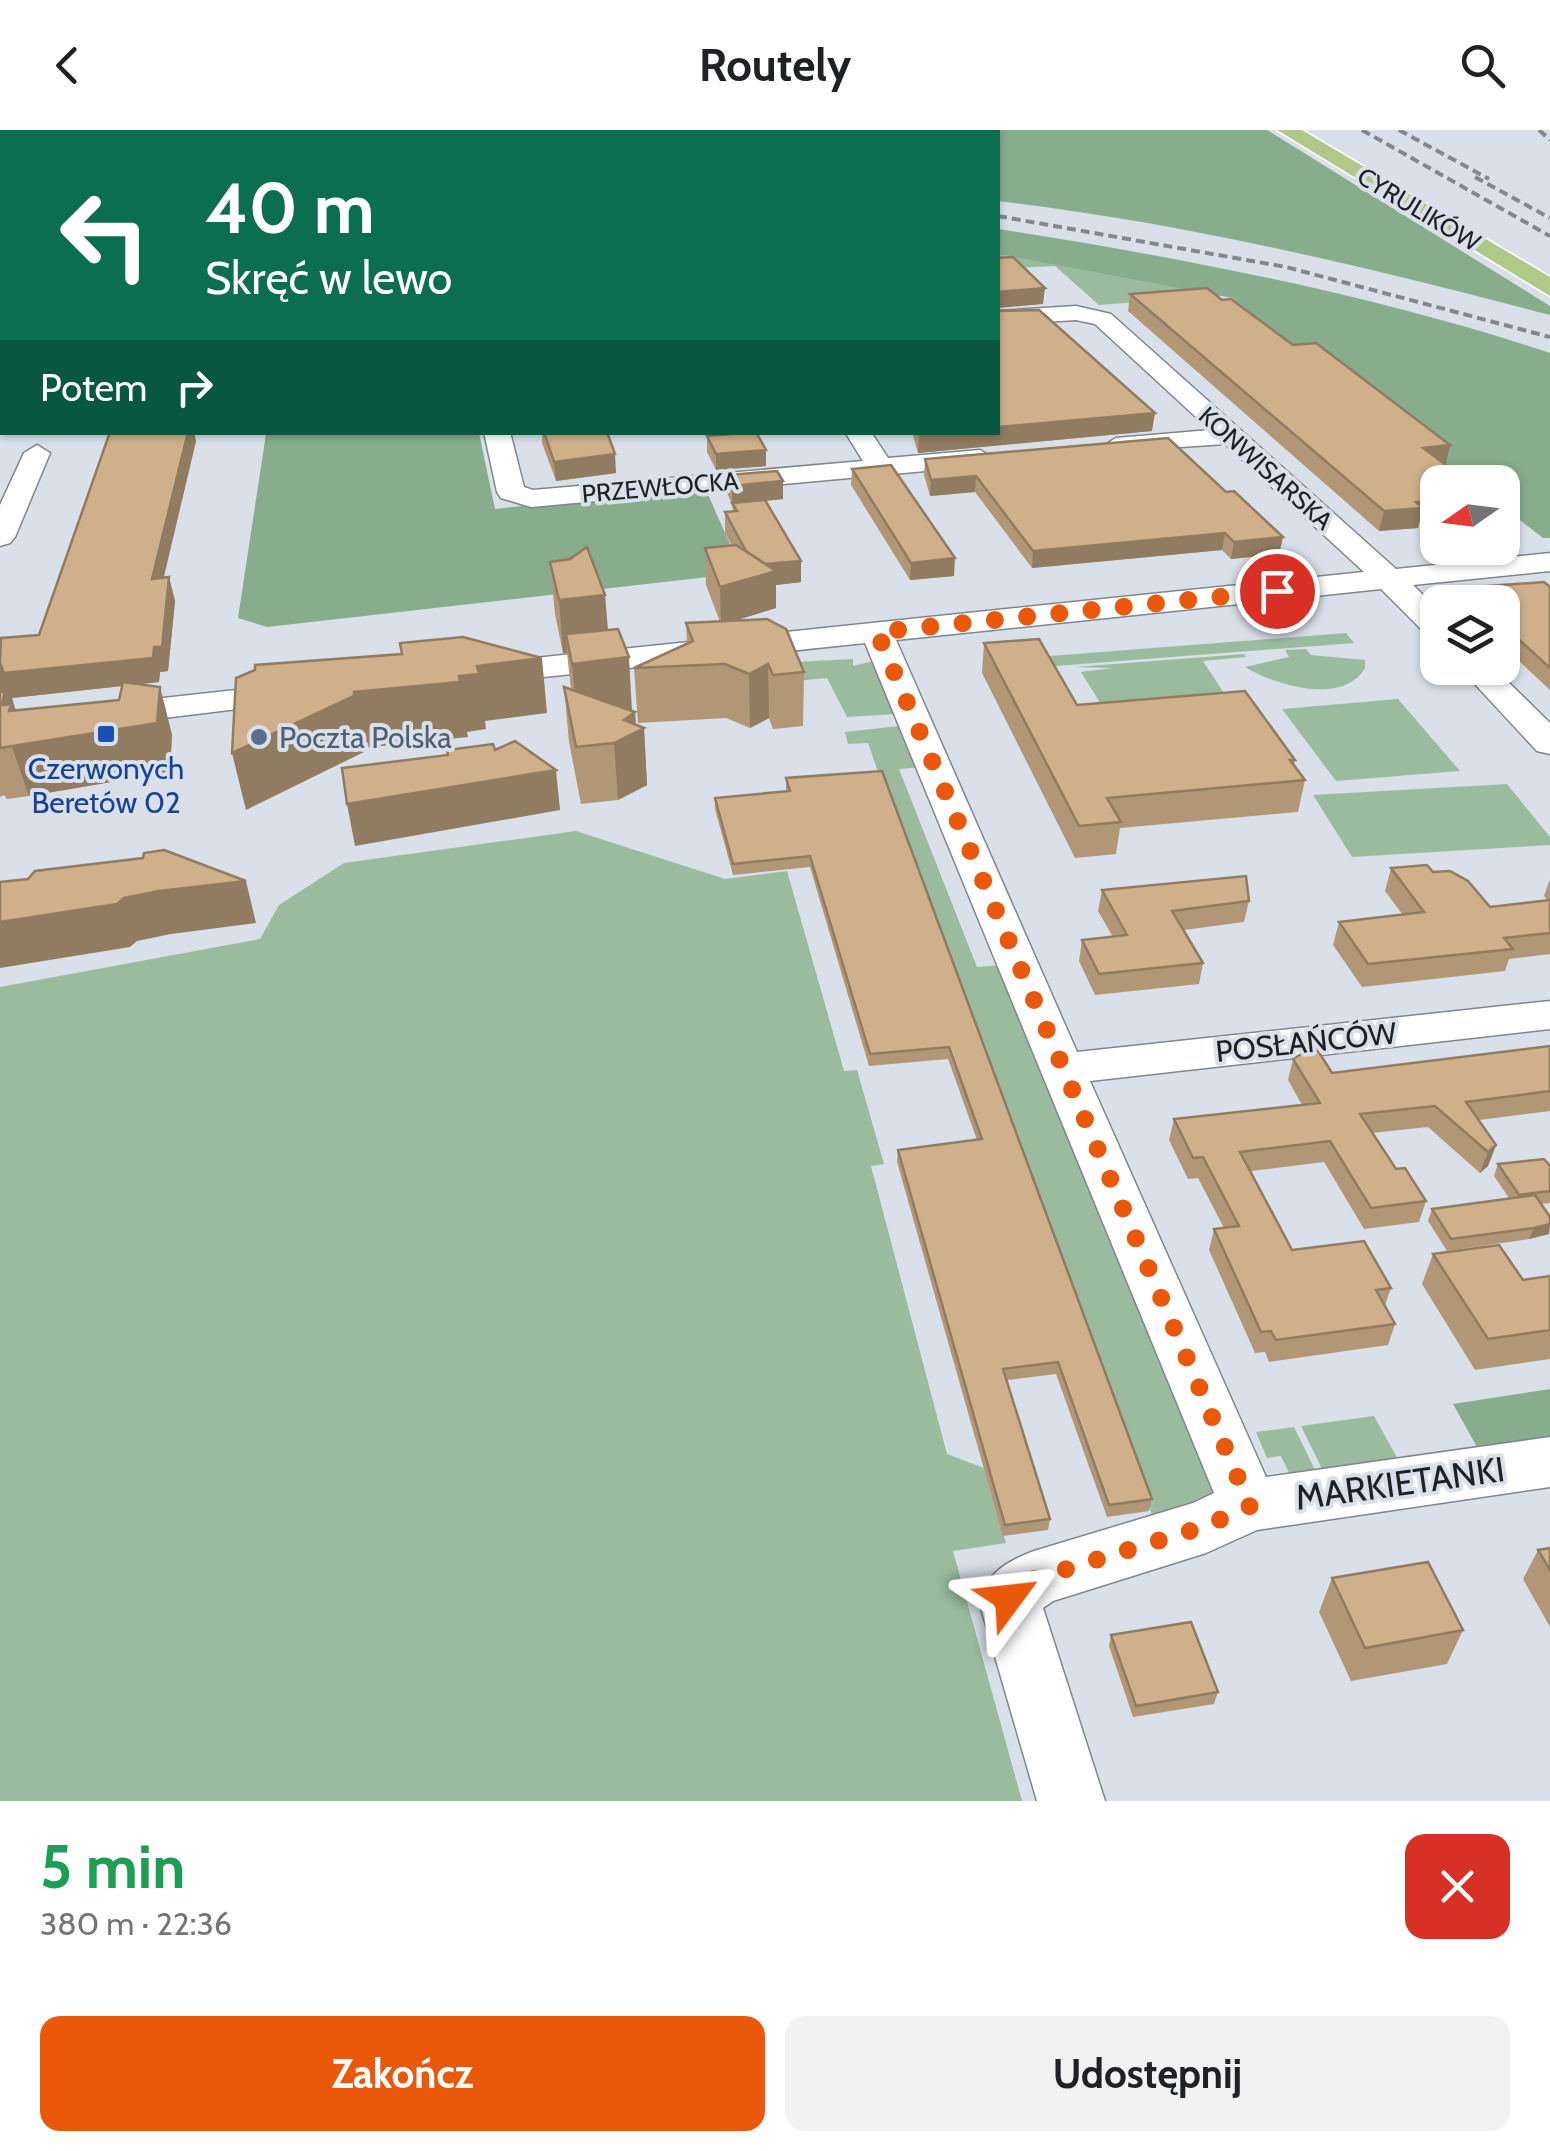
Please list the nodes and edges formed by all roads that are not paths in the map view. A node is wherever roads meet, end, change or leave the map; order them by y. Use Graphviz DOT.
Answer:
graph roads {
  1 [pos="1287,130"];
  2 [pos="1550,288"];
  3 [pos="1000,318"];
  4 [pos="498,435"];
  5 [pos="860,435"];
  6 [pos="1230,436"];
  7 [pos="1094,448"];
  8 [pos="37,453"];
  9 [pos="1016,454"];
  10 [pos="880,466"];
  11 [pos="0,537"];
  12 [pos="1550,562"];
  13 [pos="1389,579"];
  14 [pos="1420,610"];
  15 [pos="856,634"];
  16 [pos="448,677"];
  17 [pos="1493,685"];
  18 [pos="329,690"];
  19 [pos="0,727"];
  20 [pos="1550,743"];
  21 [pos="1550,1015"];
  22 [pos="1062,1069"];
  23 [pos="1550,1462"];
  24 [pos="1250,1506"];
  25 [pos="1071,1801"];
  1 -- 2 [label="main road, CYRULIKÓW"];
  3 -- 6 [label="street, KONWISARSKA"];
  4 -- 10 [label="street, PRZEWŁOCKA"];
  5 -- 10 [label="street"];
  6 -- 7 [label="street"];
  6 -- 13 [label="street, KONWISARSKA"];
  8 -- 11 [label="street"];
  9 -- 10 [label="street, PRZEWŁOCKA"];
  12 -- 13 [label="street"];
  13 -- 14 [label="street, KONWISARSKA"];
  13 -- 15 [label="street"];
  15 -- 16 [label="street"];
  15 -- 22 [label="street"];
  17 -- 20 [label="street"];
  18 -- 19 [label="street"];
  21 -- 22 [label="street, POSŁAŃCÓW"];
  22 -- 24 [label="street"];
  23 -- 24 [label="street, MARKIETANKI"];
  24 -- 25 [label="street, MARKIETANKI"];
}
